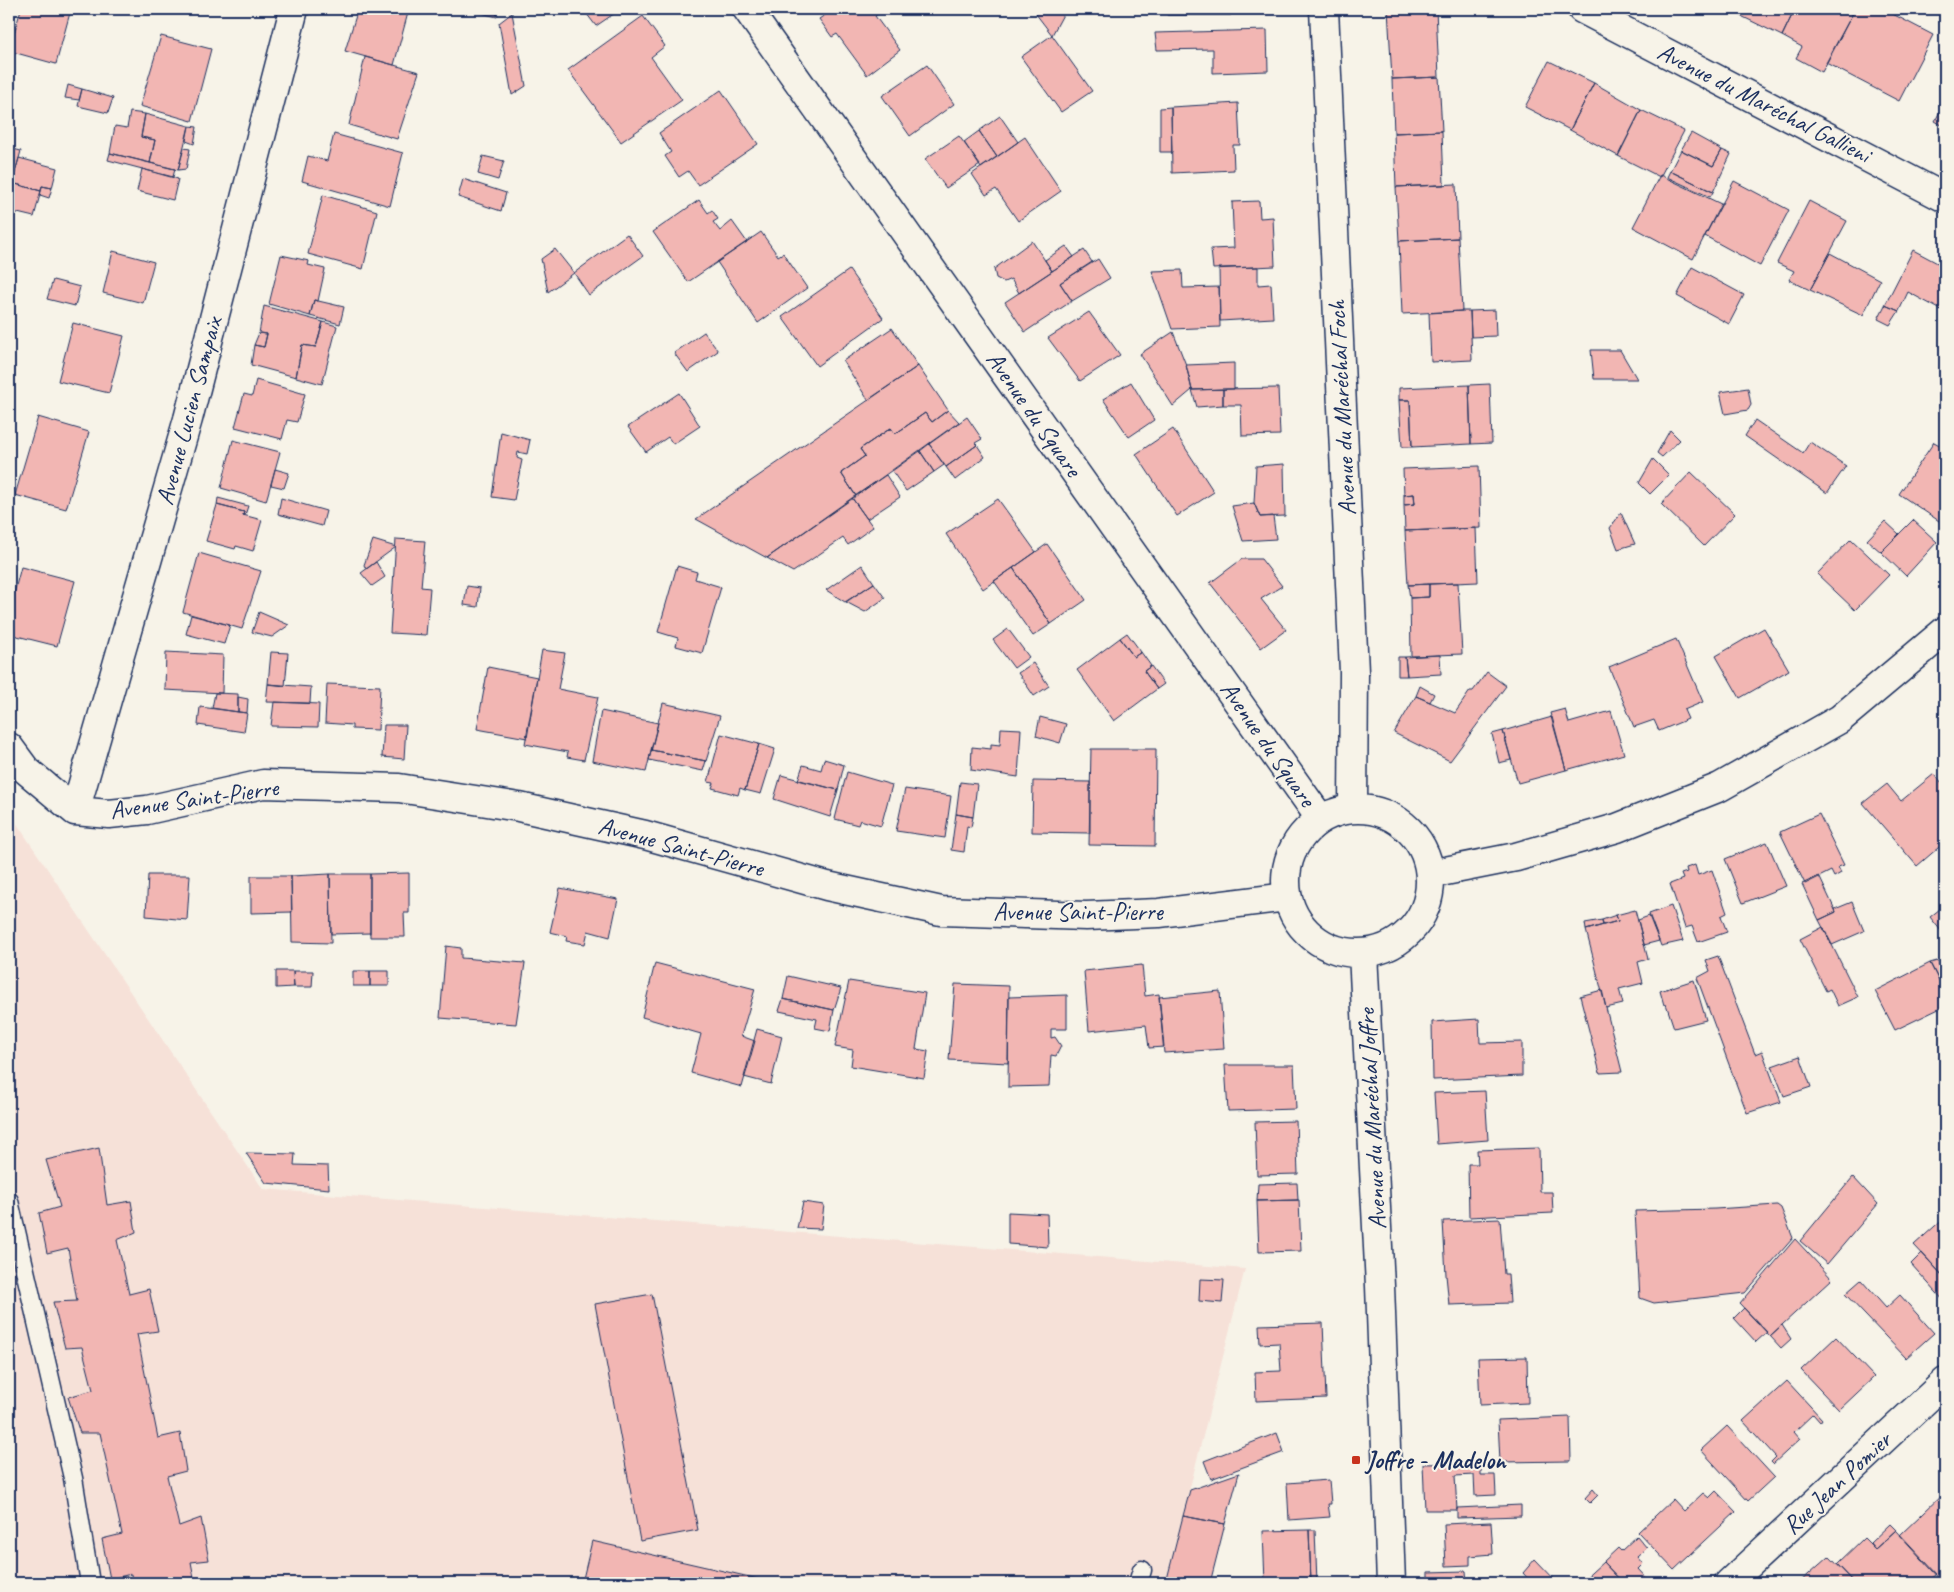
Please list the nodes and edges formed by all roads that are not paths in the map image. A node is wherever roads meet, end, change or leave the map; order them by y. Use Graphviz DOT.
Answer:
graph roads {
  1 [pos="294,9"];
  2 [pos="747,9"];
  3 [pos="1324,9"];
  4 [pos="1582,9"];
  5 [pos="1945,198"];
  6 [pos="1945,631"];
  7 [pos="9,747"];
  8 [pos="1354,808"];
  9 [pos="75,811"];
  10 [pos="1320,818"];
  11 [pos="1430,874"];
  12 [pos="1287,897"];
  13 [pos="1363,953"];
  14 [pos="9,1201"];
  15 [pos="1945,1382"];
  16 [pos="90,1583"];
  17 [pos="1391,1583"];
  18 [pos="1729,1583"];
  1 -- 9 [label="street, Avenue Lucien Sampaix"];
  2 -- 10 [label="street, Avenue du Square"];
  3 -- 8 [label="street, Avenue du Maréchal Foch"];
  4 -- 5 [label="street, Avenue du Maréchal Gallieni"];
  6 -- 11 [label="street"];
  7 -- 9 [label="street"];
  8 -- 10 [label="street"];
  8 -- 11 [label="street"];
  9 -- 12 [label="street, Avenue Saint-Pierre"];
  10 -- 12 [label="street"];
  11 -- 13 [label="street"];
  12 -- 13 [label="street"];
  13 -- 17 [label="street, Avenue du Maréchal Joffre"];
  14 -- 16 [label="lane"];
  15 -- 18 [label="street, Rue Jean Pomier"];
}
